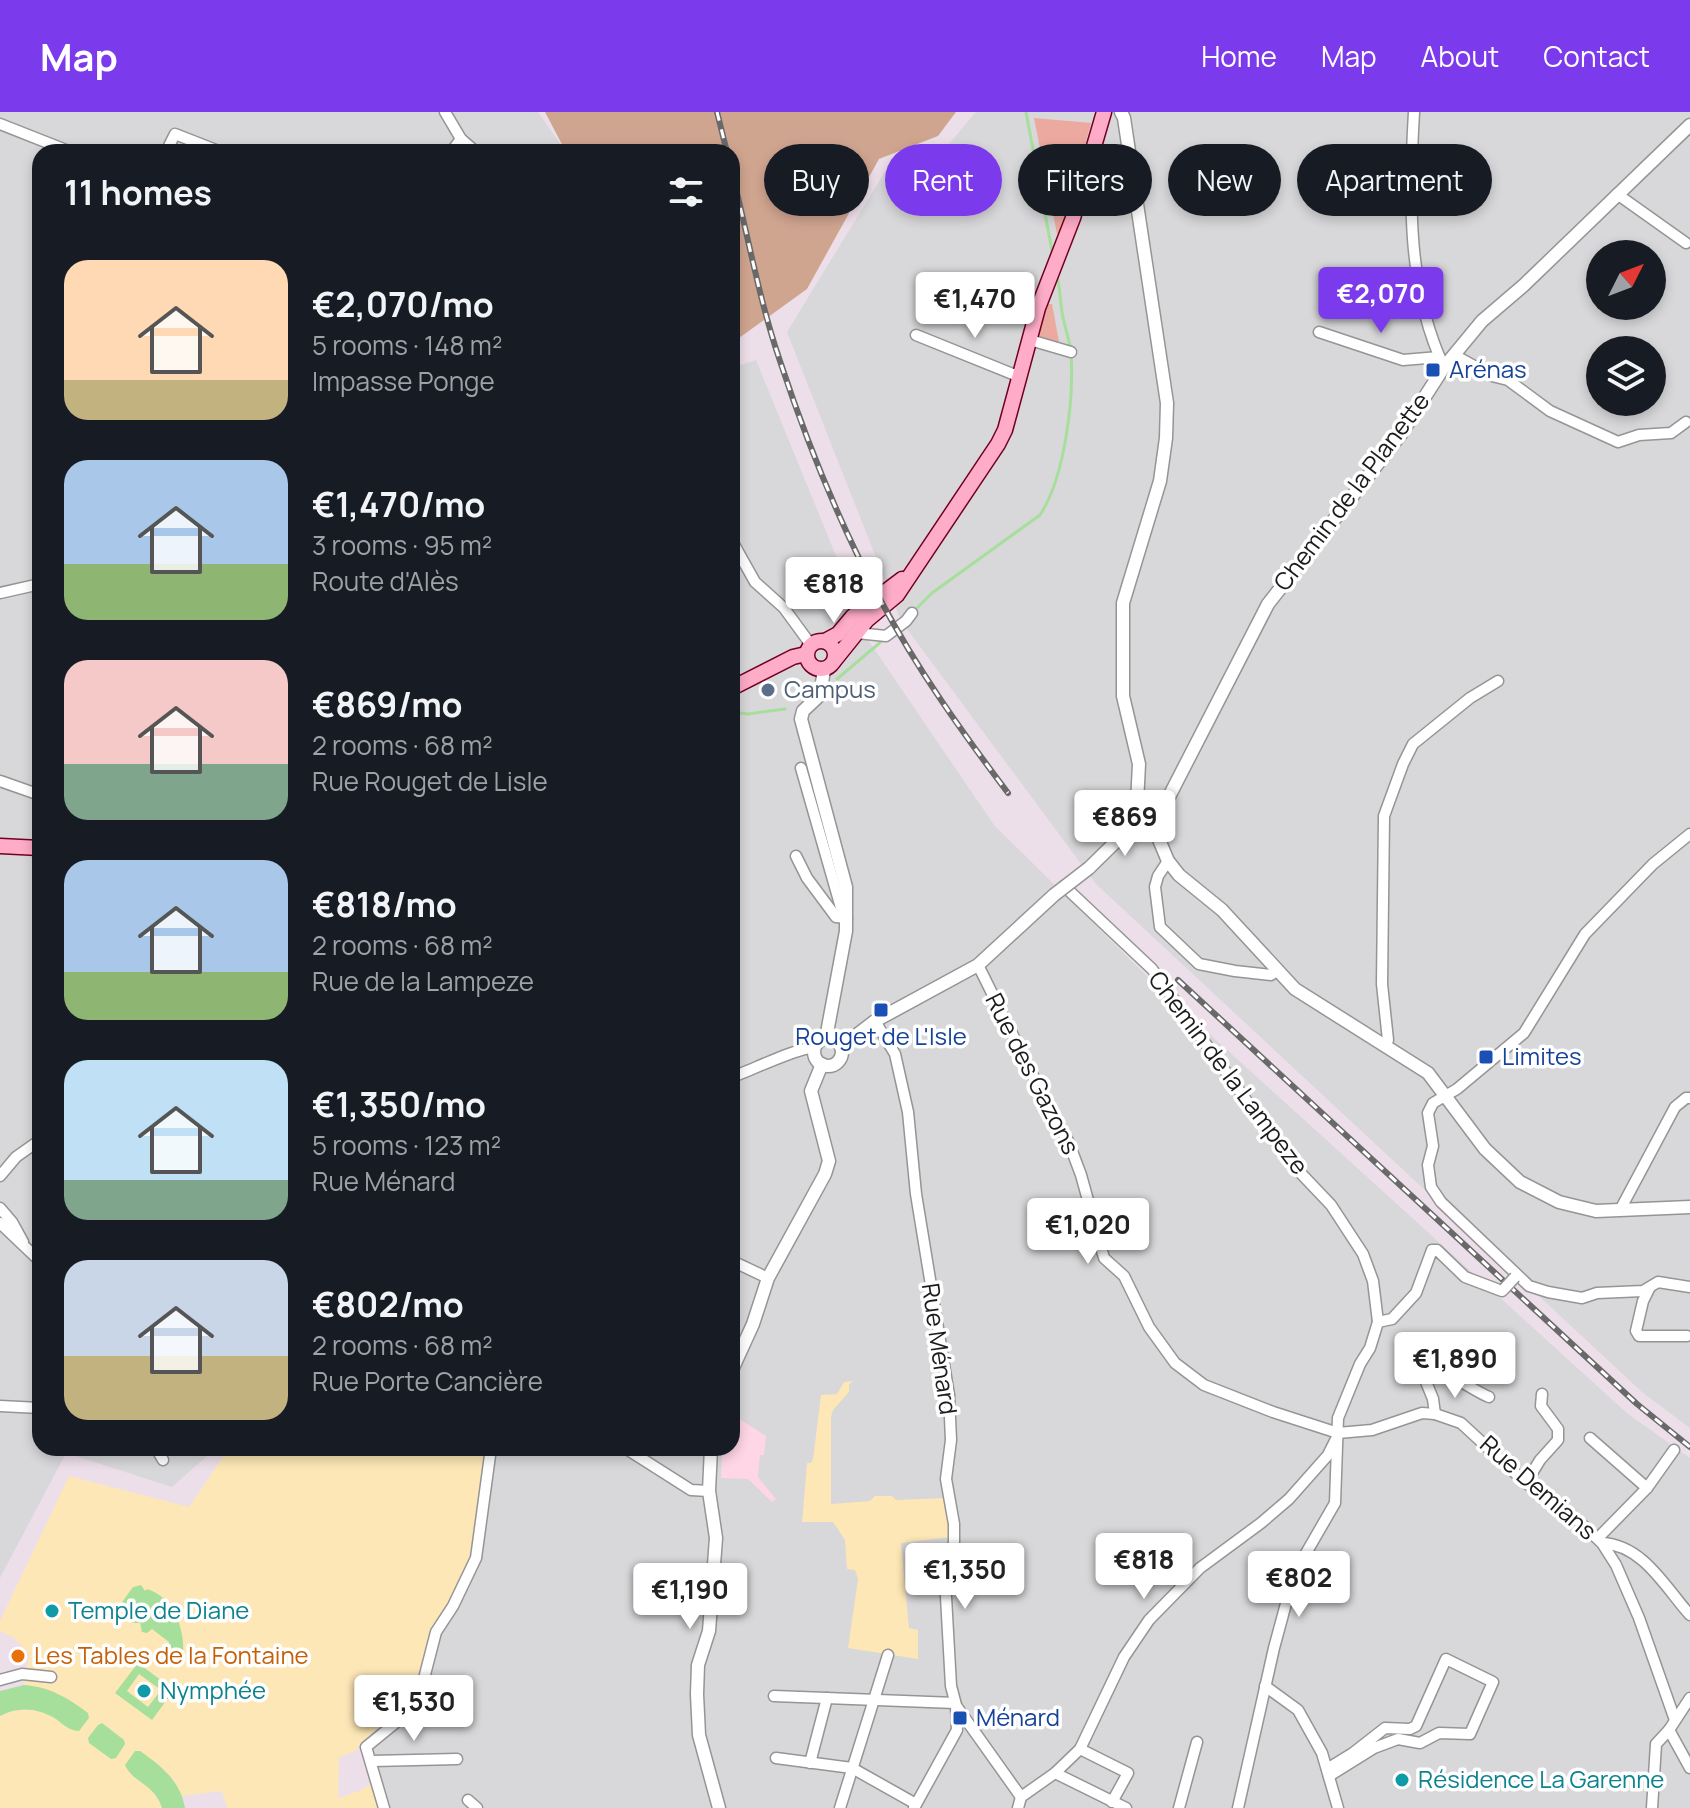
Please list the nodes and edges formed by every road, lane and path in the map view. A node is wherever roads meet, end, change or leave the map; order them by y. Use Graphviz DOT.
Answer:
graph roads {
  1 [pos="445,112"];
  2 [pos="1104,112"];
  3 [pos="1121,112"];
  4 [pos="1414,112"];
  5 [pos="0,124"];
  6 [pos="1690,125"];
  7 [pos="461,139"];
  8 [pos="51,144"];
  9 [pos="170,144"];
  10 [pos="201,144"];
  11 [pos="457,144"];
  12 [pos="467,144"];
  13 [pos="1617,194"];
  14 [pos="1686,243"];
  15 [pos="1319,332"];
  16 [pos="916,335"];
  17 [pos="1030,340"];
  18 [pos="1071,352"];
  19 [pos="1454,355"];
  20 [pos="1441,362"];
  21 [pos="1020,377"];
  22 [pos="1686,422"];
  23 [pos="740,555"];
  24 [pos="915,569"];
  25 [pos="32,586"];
  26 [pos="0,593"];
  27 [pos="912,613"];
  28 [pos="857,633"];
  29 [pos="814,647"];
  30 [pos="829,665"];
  31 [pos="1498,681"];
  32 [pos="740,684"];
  33 [pos="801,768"];
  34 [pos="0,781"];
  35 [pos="32,792"];
  36 [pos="1136,822"];
  37 [pos="1152,823"];
  38 [pos="1690,834"];
  39 [pos="0,846"];
  40 [pos="32,848"];
  41 [pos="796,856"];
  42 [pos="1168,861"];
  43 [pos="1059,891"];
  44 [pos="847,925"];
  45 [pos="978,965"];
  46 [pos="1277,970"];
  47 [pos="875,1021"];
  48 [pos="826,1038"];
  49 [pos="1386,1046"];
  50 [pos="841,1047"];
  51 [pos="814,1048"];
  52 [pos="822,1064"];
  53 [pos="740,1074"];
  54 [pos="1447,1095"];
  55 [pos="1690,1098"];
  56 [pos="32,1146"];
  57 [pos="0,1176"];
  58 [pos="1690,1207"];
  59 [pos="0,1208"];
  60 [pos="1620,1210"];
  61 [pos="0,1223"];
  62 [pos="26,1247"];
  63 [pos="32,1253"];
  64 [pos="740,1265"];
  65 [pos="1516,1276"];
  66 [pos="768,1278"];
  67 [pos="1654,1285"];
  68 [pos="1690,1287"];
  69 [pos="1378,1322"];
  70 [pos="1687,1336"];
  71 [pos="740,1352"];
  72 [pos="1542,1394"];
  73 [pos="1489,1397"];
  74 [pos="0,1406"];
  75 [pos="32,1408"];
  76 [pos="1435,1414"];
  77 [pos="1338,1433"];
  78 [pos="1590,1438"];
  79 [pos="1674,1450"];
  80 [pos="161,1456"];
  81 [pos="490,1456"];
  82 [pos="638,1456"];
  83 [pos="711,1456"];
  84 [pos="163,1460"];
  85 [pos="1526,1483"];
  86 [pos="1647,1488"];
  87 [pos="709,1491"];
  88 [pos="1600,1540"];
  89 [pos="1690,1615"];
  90 [pos="888,1655"];
  91 [pos="51,1677"];
  92 [pos="0,1680"];
  93 [pos="1265,1686"];
  94 [pos="774,1696"];
  95 [pos="827,1698"];
  96 [pos="1690,1698"];
  97 [pos="873,1700"];
  98 [pos="955,1704"];
  99 [pos="969,1721"];
  100 [pos="1672,1725"];
  101 [pos="957,1730"];
  102 [pos="1197,1742"];
  103 [pos="1080,1749"];
  104 [pos="776,1758"];
  105 [pos="457,1759"];
  106 [pos="372,1761"];
  107 [pos="810,1763"];
  108 [pos="852,1768"];
  109 [pos="1690,1768"];
  110 [pos="1328,1772"];
  111 [pos="1055,1773"];
  112 [pos="1020,1802"];
  113 [pos="1112,1802"];
  114 [pos="915,1806"];
  115 [pos="384,1808"];
  116 [pos="719,1808"];
  117 [pos="840,1808"];
  118 [pos="1126,1808"];
  119 [pos="1179,1808"];
  120 [pos="1238,1808"];
  121 [pos="1338,1808"];
  122 [pos="1652,1808"];
  1 -- 7 [label="street"];
  2 -- 17 [label="main road"];
  3 -- 36 [label="street"];
  4 -- 20 [label="street"];
  5 -- 8 [label="street"];
  6 -- 13 [label="street, Chemin de la Planette"];
  7 -- 11 [label="street"];
  7 -- 12 [label="street"];
  9 -- 10 [label="street"];
  13 -- 14 [label="street"];
  13 -- 19 [label="street, Chemin de la Planette"];
  15 -- 20 [label="street"];
  16 -- 21 [label="street"];
  17 -- 18 [label="street"];
  17 -- 21 [label="main road"];
  19 -- 20 [label="street, Chemin de la Planette"];
  19 -- 22 [label="street"];
  20 -- 37 [label="street, Chemin de la Planette"];
  21 -- 24 [label="main road"];
  23 -- 29 [label="street"];
  24 -- 28 [label="main road"];
  24 -- 29 [label="main road"];
  25 -- 26 [label="street"];
  27 -- 28 [label="street"];
  28 -- 30 [label="main road"];
  29 -- 30 [label="main road"];
  29 -- 30 [label="main road"];
  29 -- 32 [label="main road"];
  30 -- 44 [label="street"];
  31 -- 49 [label="street"];
  33 -- 44 [label="street"];
  34 -- 35 [label="street"];
  36 -- 37 [label="street"];
  36 -- 43 [label="street, bridge"];
  37 -- 42 [label="street"];
  38 -- 54 [label="street"];
  39 -- 40 [label="main road"];
  41 -- 44 [label="street"];
  42 -- 46 [label="street"];
  42 -- 46 [label="street"];
  43 -- 45 [label="street"];
  43 -- 69 [label="street, Chemin de la Lampeze"];
  44 -- 48 [label="street"];
  45 -- 47 [label="street"];
  45 -- 77 [label="street, Rue des Gazons"];
  46 -- 49 [label="street"];
  47 -- 50 [label="street"];
  47 -- 98 [label="street, Rue Ménard"];
  48 -- 50 [label="street"];
  48 -- 51 [label="street"];
  49 -- 54 [label="street"];
  50 -- 52 [label="street"];
  51 -- 52 [label="street"];
  51 -- 53 [label="street"];
  52 -- 66 [label="street"];
  54 -- 60 [label="street"];
  54 -- 65 [label="street"];
  55 -- 60 [label="street"];
  56 -- 57 [label="street"];
  58 -- 60 [label="street"];
  59 -- 62 [label="street"];
  61 -- 62 [label="street"];
  62 -- 63 [label="street"];
  64 -- 66 [label="street"];
  65 -- 67 [label="street"];
  65 -- 69 [label="street, bridge"];
  66 -- 71 [label="street"];
  67 -- 68 [label="street"];
  67 -- 70 [label="street"];
  69 -- 77 [label="street"];
  72 -- 85 [label="street"];
  73 -- 76 [label="street"];
  74 -- 75 [label="street"];
  76 -- 77 [label="street"];
  76 -- 85 [label="street, Rue Demians"];
  77 -- 93 [label="street"];
  77 -- 103 [label="street"];
  78 -- 86 [label="street"];
  79 -- 86 [label="street"];
  80 -- 84 [label="street"];
  81 -- 106 [label="street"];
  82 -- 87 [label="street"];
  83 -- 87 [label="street"];
  85 -- 88 [label="street, Rue Demians"];
  86 -- 88 [label="street"];
  87 -- 116 [label="street"];
  88 -- 89 [label="street"];
  88 -- 100 [label="street, Rue Demians"];
  90 -- 97 [label="street"];
  91 -- 92 [label="street"];
  93 -- 110 [label="street"];
  93 -- 120 [label="street"];
  94 -- 95 [label="street"];
  95 -- 97 [label="street"];
  95 -- 107 [label="street"];
  96 -- 100 [label="street"];
  97 -- 98 [label="street"];
  97 -- 108 [label="street"];
  98 -- 99 [label="street"];
  98 -- 101 [label="street, Rue Ménard"];
  99 -- 101 [label="street"];
  99 -- 112 [label="street"];
  100 -- 109 [label="street, Rue Demians"];
  100 -- 122 [label="street"];
  101 -- 114 [label="street"];
  102 -- 119 [label="street"];
  103 -- 111 [label="street"];
  103 -- 113 [label="street"];
  104 -- 107 [label="street"];
  105 -- 106 [label="street"];
  106 -- 115 [label="street"];
  107 -- 108 [label="street"];
  108 -- 114 [label="street"];
  108 -- 117 [label="street"];
  110 -- 110 [label="street"];
  110 -- 121 [label="street"];
  111 -- 112 [label="street"];
  111 -- 113 [label="street"];
  113 -- 118 [label="street"];
}
